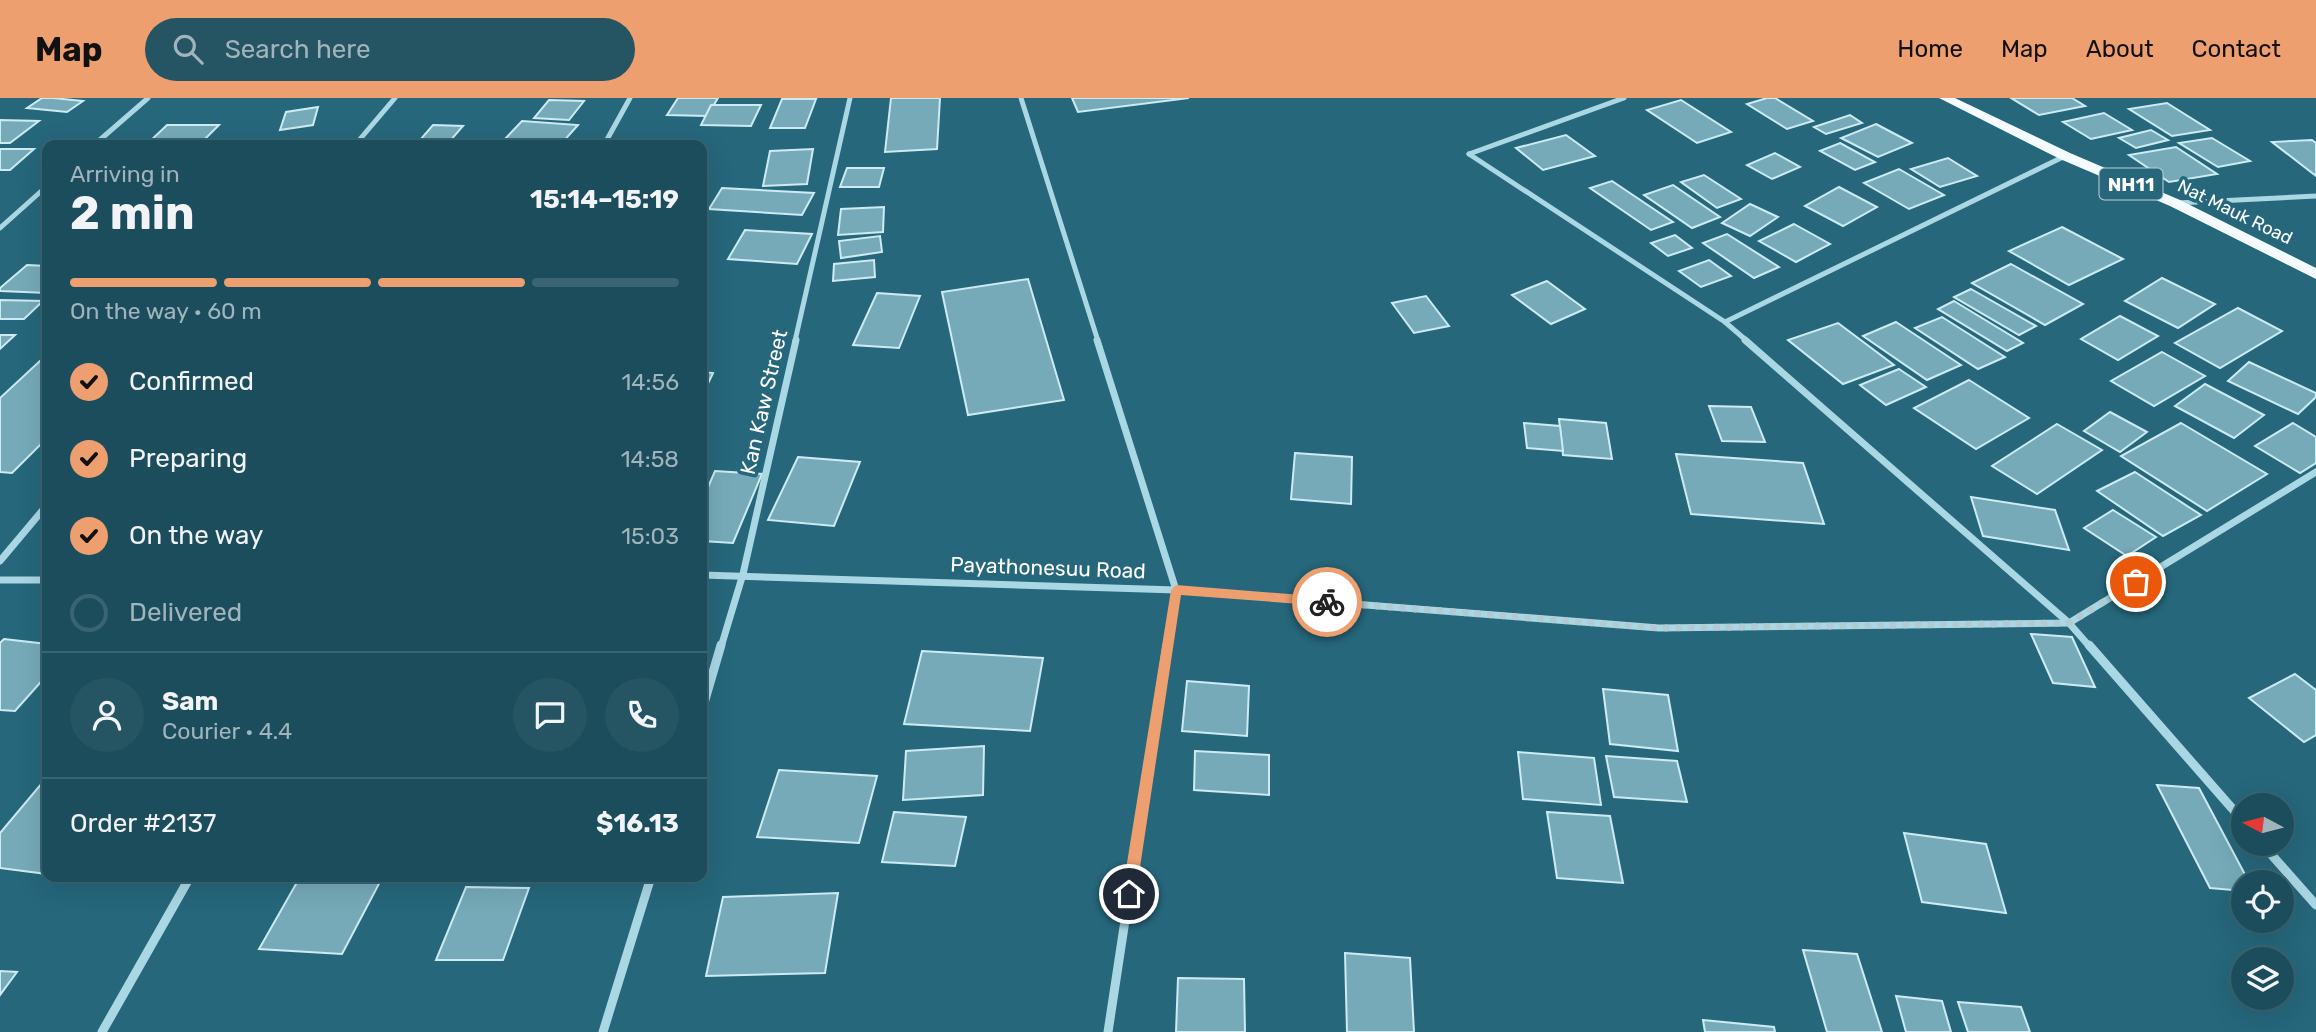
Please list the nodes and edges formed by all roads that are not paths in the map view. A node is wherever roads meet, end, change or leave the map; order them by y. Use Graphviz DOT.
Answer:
graph roads {
  1 [pos="148,98"];
  2 [pos="395,98"];
  3 [pos="630,98"];
  4 [pos="850,98"];
  5 [pos="1021,98"];
  6 [pos="1624,98"];
  7 [pos="1945,98"];
  8 [pos="100,140"];
  9 [pos="359,140"];
  10 [pos="607,140"];
  11 [pos="2065,156"];
  12 [pos="42,190"];
  13 [pos="2316,196"];
  14 [pos="2175,203"];
  15 [pos="0,228"];
  16 [pos="2316,274"];
  17 [pos="1725,322"];
  18 [pos="2316,472"];
  19 [pos="42,511"];
  20 [pos="0,561"];
  21 [pos="707,575"];
  22 [pos="744,575"];
  23 [pos="0,580"];
  24 [pos="42,580"];
  25 [pos="1176,590"];
  26 [pos="2069,623"];
  27 [pos="707,694"];
  28 [pos="2231,807"];
  29 [pos="2273,856"];
  30 [pos="187,882"];
  31 [pos="649,882"];
  32 [pos="2316,905"];
  33 [pos="102,1032"];
  34 [pos="603,1032"];
  35 [pos="1108,1032"];
  1 -- 8 [label="street"];
  2 -- 9 [label="street"];
  3 -- 10 [label="street"];
  4 -- 22 [label="street, Kan Kaw Street"];
  5 -- 25 [label="street"];
  6 -- 17 [label="street"];
  7 -- 11 [label="highway, Nat Mauk Road / NH11"];
  11 -- 14 [label="highway, Nat Mauk Road / NH11"];
  11 -- 17 [label="street"];
  12 -- 15 [label="street"];
  13 -- 14 [label="street"];
  14 -- 16 [label="highway, Nat Mauk Road / NH11"];
  17 -- 26 [label="street"];
  18 -- 26 [label="street"];
  19 -- 20 [label="street"];
  21 -- 22 [label="street, Payathonesuu Road"];
  22 -- 25 [label="street, Payathonesuu Road"];
  22 -- 27 [label="street, Kan Kaw Street"];
  23 -- 24 [label="street"];
  25 -- 26 [label="street, Payathonesuu Road"];
  25 -- 35 [label="street"];
  26 -- 28 [label="street"];
  29 -- 32 [label="street"];
  30 -- 33 [label="street"];
  31 -- 34 [label="street"];
}
